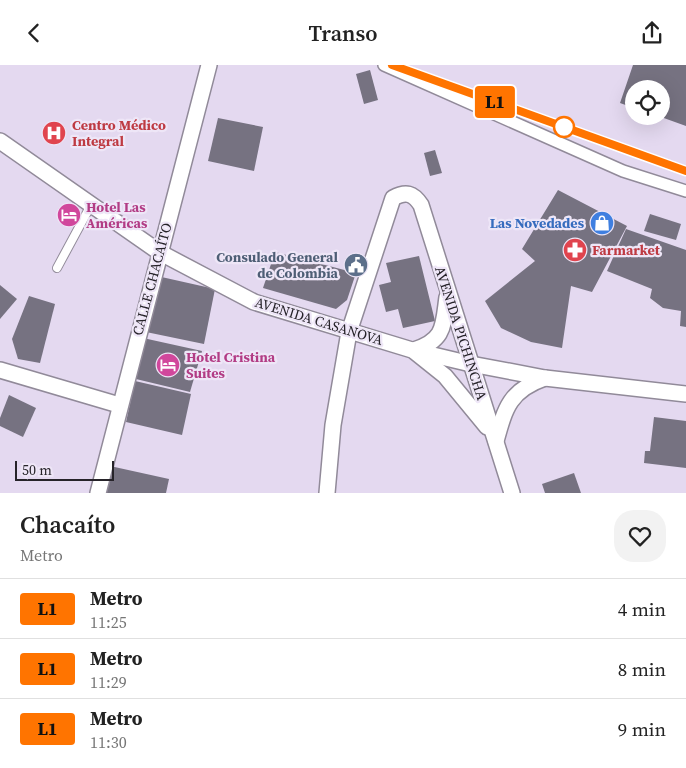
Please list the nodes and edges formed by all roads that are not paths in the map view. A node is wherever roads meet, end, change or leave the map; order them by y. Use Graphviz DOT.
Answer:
graph roads {
  1 [pos="209,65"];
  2 [pos="384,65"];
  3 [pos="0,141"];
  4 [pos="686,191"];
  5 [pos="92,205"];
  6 [pos="159,252"];
  7 [pos="58,267"];
  8 [pos="447,292"];
  9 [pos="349,331"];
  10 [pos="412,350"];
  11 [pos="471,364"];
  12 [pos="0,370"];
  13 [pos="545,378"];
  14 [pos="686,394"];
  15 [pos="119,405"];
  16 [pos="496,441"];
  17 [pos="98,493"];
  18 [pos="327,493"];
  19 [pos="512,493"];
  1 -- 6 [label="street, CALLE CHACAÍTO"];
  2 -- 4 [label="street"];
  3 -- 5 [label="street, AVENIDA CASANOVA"];
  5 -- 6 [label="street, AVENIDA CASANOVA"];
  5 -- 7 [label="lane"];
  6 -- 9 [label="street, AVENIDA CASANOVA"];
  6 -- 15 [label="street, CALLE CHACAÍTO"];
  8 -- 9 [label="street, AVENIDA PICHINCHA"];
  8 -- 10 [label="street"];
  8 -- 11 [label="street, AVENIDA PICHINCHA"];
  9 -- 10 [label="street, AVENIDA CASANOVA"];
  9 -- 18 [label="street"];
  10 -- 11 [label="street, AVENIDA CASANOVA"];
  10 -- 16 [label="street"];
  11 -- 13 [label="street, AVENIDA CASANOVA"];
  11 -- 16 [label="street, AVENIDA PICHINCHA"];
  12 -- 15 [label="street"];
  13 -- 14 [label="street, AVENIDA CASANOVA"];
  13 -- 16 [label="street"];
  15 -- 17 [label="street, CALLE CHACAÍTO"];
  16 -- 19 [label="street, AVENIDA PICHINCHA"];
}
